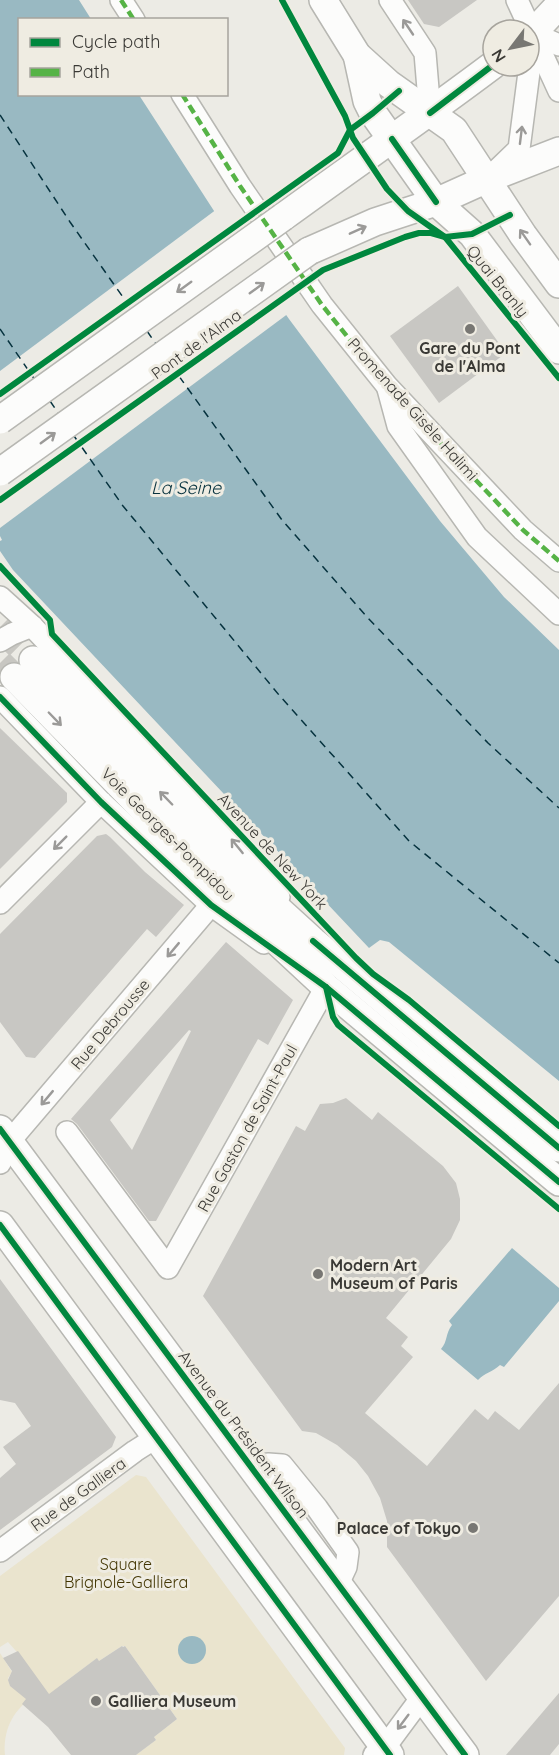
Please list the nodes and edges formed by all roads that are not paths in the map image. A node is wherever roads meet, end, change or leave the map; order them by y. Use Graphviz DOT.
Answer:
graph roads {
  1 [pos="121,0"];
  2 [pos="323,0"];
  3 [pos="390,0"];
  4 [pos="517,0"];
  5 [pos="559,5"];
  6 [pos="133,18"];
  7 [pos="524,18"];
  8 [pos="541,24"];
  9 [pos="541,39"];
  10 [pos="559,45"];
  11 [pos="357,55"];
  12 [pos="541,55"];
  13 [pos="481,74"];
  14 [pos="526,78"];
  15 [pos="559,91"];
  16 [pos="183,96"];
  17 [pos="430,113"];
  18 [pos="392,140"];
  19 [pos="559,151"];
  20 [pos="487,179"];
  21 [pos="435,201"];
  22 [pos="559,284"];
  23 [pos="559,350"];
  24 [pos="387,386"];
  25 [pos="0,420"];
  26 [pos="0,472"];
  27 [pos="559,561"];
  28 [pos="0,597"];
  29 [pos="559,614"];
  30 [pos="32,626"];
  31 [pos="0,641"];
  32 [pos="16,678"];
  33 [pos="101,802"];
  34 [pos="0,903"];
  35 [pos="211,905"];
  36 [pos="313,941"];
  37 [pos="326,987"];
  38 [pos="67,1132"];
  39 [pos="3,1145"];
  40 [pos="559,1148"];
  41 [pos="559,1182"];
  42 [pos="0,1225"];
  43 [pos="157,1437"];
  44 [pos="0,1551"];
  45 [pos="422,1697"];
  46 [pos="383,1752"];
  47 [pos="465,1755"];
  1 -- 6 [label="street"];
  2 -- 11 [label="main road"];
  17 -- 3 [label="street, one-way"];
  4 -- 7 [label="street"];
  5 -- 8 [label="main road"];
  9 -- 10 [label="street"];
  11 -- 17 [label="main road"];
  11 -- 18 [label="main road, Quai Branly"];
  12 -- 15 [label="street"];
  13 -- 17 [label="main road"];
  20 -- 14 [label="street, one-way"];
  16 -- 24 [label="street, Promenade Gisèle Halimi"];
  17 -- 18 [label="main road"];
  17 -- 20 [label="main road"];
  18 -- 21 [label="main road, Quai Branly"];
  18 -- 25 [label="main road, one-way, bridge"];
  19 -- 20 [label="main road, Pont de l'Alma"];
  20 -- 21 [label="main road, Pont de l'Alma"];
  22 -- 20 [label="main road, one-way"];
  21 -- 23 [label="main road, Quai Branly"];
  26 -- 21 [label="main road, Pont de l'Alma, one-way, bridge"];
  24 -- 27 [label="street, Promenade Gisèle Halimi"];
  24 -- 29 [label="street"];
  28 -- 30 [label="street, Avenue de New York"];
  30 -- 31 [label="street"];
  36 -- 30 [label="street, Avenue de New York, one-way"];
  32 -- 33 [label="street"];
  36 -- 32 [label="main road, Voie Georges-Pompidou, one-way"];
  32 -- 37 [label="main road, Voie Georges-Pompidou, one-way"];
  33 -- 34 [label="street, one-way"];
  33 -- 35 [label="street"];
  35 -- 37 [label="street"];
  35 -- 39 [label="street, Rue Debrousse, one-way"];
  36 -- 40 [label="main road, Avenue de New York"];
  37 -- 38 [label="street, Rue Gaston de Saint-Paul"];
  37 -- 41 [label="main road"];
  39 -- 45 [label="main road, Avenue du Président Wilson"];
  42 -- 43 [label="main road"];
  43 -- 44 [label="street, Rue de Galliera"];
  43 -- 46 [label="main road"];
  45 -- 46 [label="street, one-way"];
  45 -- 47 [label="main road, Avenue du Président Wilson"];
}
